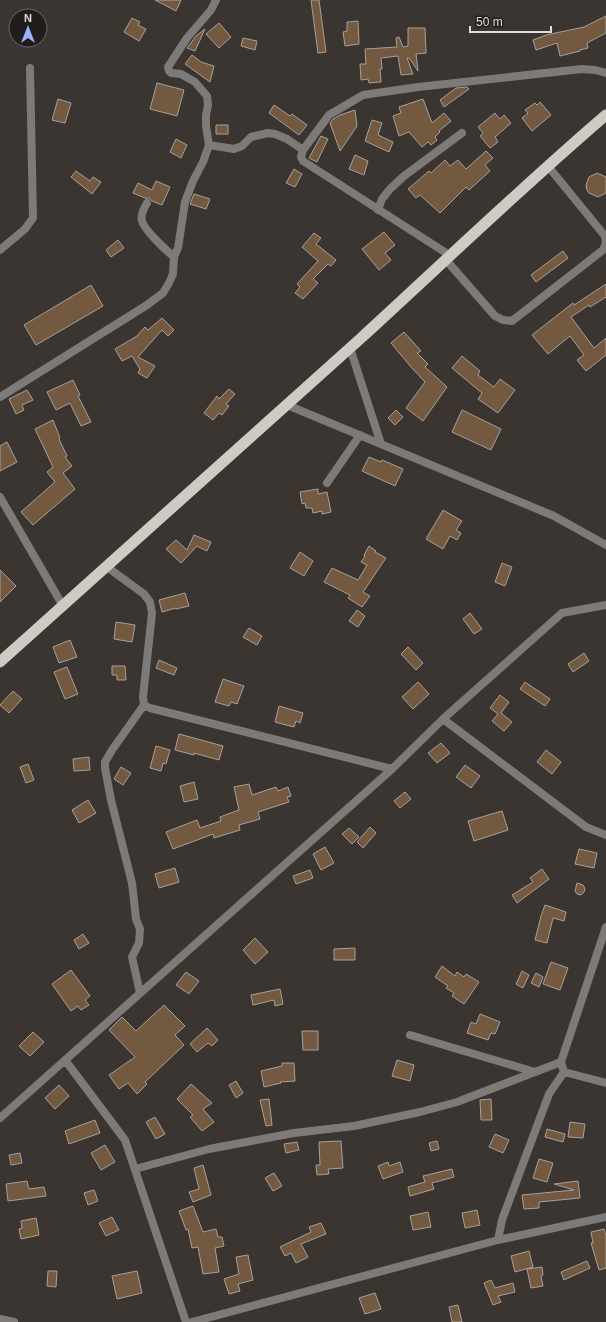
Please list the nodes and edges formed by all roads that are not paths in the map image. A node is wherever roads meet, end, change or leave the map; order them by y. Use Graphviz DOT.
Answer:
graph roads {
  1 [pos="216,0"];
  2 [pos="30,68"];
  3 [pos="606,73"];
  4 [pos="606,115"];
  5 [pos="462,133"];
  6 [pos="209,145"];
  7 [pos="303,150"];
  8 [pos="548,165"];
  9 [pos="147,203"];
  10 [pos="378,210"];
  11 [pos="0,250"];
  12 [pos="174,257"];
  13 [pos="448,258"];
  14 [pos="350,348"];
  15 [pos="0,397"];
  16 [pos="287,405"];
  17 [pos="360,436"];
  18 [pos="381,444"];
  19 [pos="327,483"];
  20 [pos="0,496"];
  21 [pos="606,545"];
  22 [pos="107,567"];
  23 [pos="606,605"];
  24 [pos="63,606"];
  25 [pos="0,662"];
  26 [pos="144,705"];
  27 [pos="443,719"];
  28 [pos="392,769"];
  29 [pos="606,835"];
  30 [pos="606,927"];
  31 [pos="140,993"];
  32 [pos="410,1035"];
  33 [pos="65,1060"];
  34 [pos="561,1062"];
  35 [pos="534,1072"];
  36 [pos="564,1072"];
  37 [pos="606,1083"];
  38 [pos="0,1118"];
  39 [pos="135,1169"];
  40 [pos="606,1217"];
  41 [pos="498,1240"];
  42 [pos="0,1319"];
  43 [pos="14,1322"];
  44 [pos="186,1322"];
  45 [pos="192,1322"];
  1 -- 6 [label="street"];
  2 -- 11 [label="street"];
  3 -- 7 [label="street"];
  4 -- 8 [label="highway"];
  5 -- 10 [label="street"];
  6 -- 7 [label="street"];
  6 -- 12 [label="street"];
  7 -- 10 [label="street"];
  8 -- 13 [label="highway"];
  8 -- 13 [label="street"];
  9 -- 12 [label="street"];
  10 -- 13 [label="street"];
  12 -- 15 [label="street"];
  13 -- 14 [label="highway"];
  14 -- 16 [label="highway"];
  14 -- 18 [label="street"];
  16 -- 17 [label="street"];
  16 -- 22 [label="highway"];
  17 -- 18 [label="street"];
  17 -- 19 [label="street"];
  18 -- 21 [label="street"];
  20 -- 24 [label="street"];
  22 -- 24 [label="highway"];
  22 -- 26 [label="street"];
  23 -- 27 [label="street"];
  24 -- 25 [label="highway"];
  26 -- 28 [label="street"];
  26 -- 31 [label="street"];
  27 -- 28 [label="street"];
  27 -- 29 [label="street"];
  28 -- 31 [label="street"];
  30 -- 34 [label="street"];
  31 -- 33 [label="street"];
  32 -- 35 [label="street"];
  33 -- 38 [label="street"];
  33 -- 39 [label="street"];
  34 -- 35 [label="street"];
  34 -- 36 [label="street"];
  35 -- 39 [label="street"];
  36 -- 37 [label="street"];
  36 -- 41 [label="street"];
  39 -- 44 [label="street"];
  40 -- 41 [label="street"];
  41 -- 45 [label="street"];
  42 -- 43 [label="street"];
}
